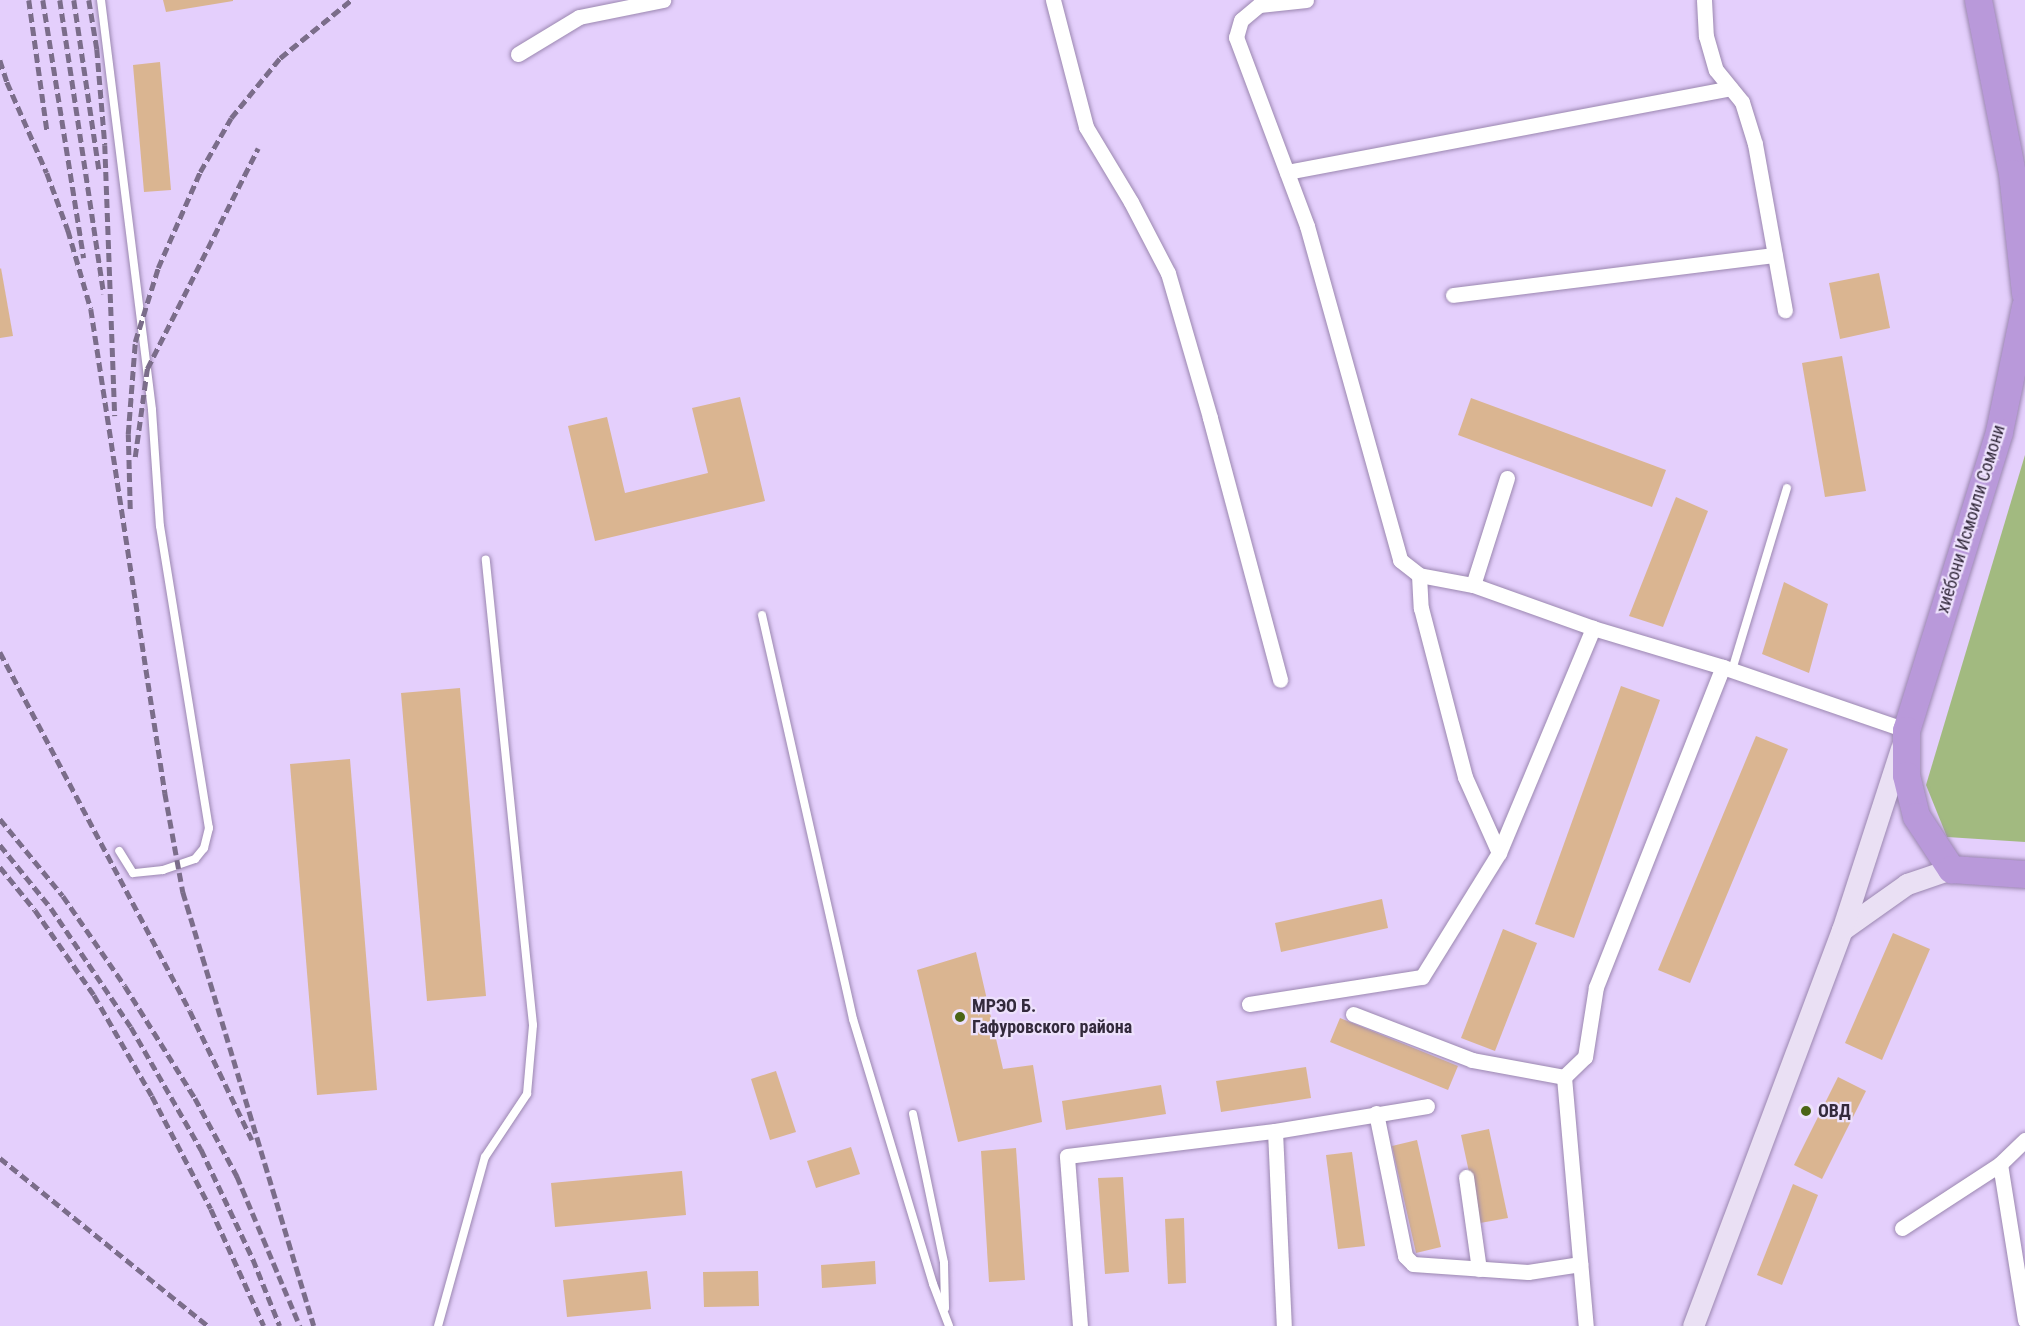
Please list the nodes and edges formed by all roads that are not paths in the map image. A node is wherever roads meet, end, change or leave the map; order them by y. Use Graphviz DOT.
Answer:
graph roads {
  1 [pos="101,0"];
  2 [pos="663,0"];
  3 [pos="1053,0"];
  4 [pos="1306,0"];
  5 [pos="1704,0"];
  6 [pos="1978,0"];
  7 [pos="518,54"];
  8 [pos="1730,88"];
  9 [pos="1287,172"];
  10 [pos="1775,255"];
  11 [pos="2025,293"];
  12 [pos="1453,295"];
  13 [pos="2025,306"];
  14 [pos="1785,310"];
  15 [pos="1506,478"];
  16 [pos="1787,488"];
  17 [pos="486,559"];
  18 [pos="1419,575"];
  19 [pos="1473,585"];
  20 [pos="762,615"];
  21 [pos="1593,628"];
  22 [pos="1728,668"];
  23 [pos="1280,681"];
  24 [pos="1906,730"];
  25 [pos="119,851"];
  26 [pos="1499,853"];
  27 [pos="1951,869"];
  28 [pos="2025,874"];
  29 [pos="1842,930"];
  30 [pos="1249,1004"];
  31 [pos="1353,1014"];
  32 [pos="1564,1077"];
  33 [pos="1427,1106"];
  34 [pos="1376,1113"];
  35 [pos="913,1114"];
  36 [pos="1275,1131"];
  37 [pos="2025,1140"];
  38 [pos="2000,1164"];
  39 [pos="1466,1177"];
  40 [pos="1902,1228"];
  41 [pos="1580,1264"];
  42 [pos="1479,1269"];
  43 [pos="945,1313"];
  44 [pos="2025,1320"];
  45 [pos="438,1326"];
  46 [pos="950,1326"];
  47 [pos="1080,1326"];
  48 [pos="1284,1326"];
  49 [pos="1586,1326"];
  50 [pos="1693,1326"];
  1 -- 25 [label="lane"];
  2 -- 7 [label="street"];
  3 -- 23 [label="street"];
  4 -- 9 [label="street"];
  5 -- 8 [label="street"];
  6 -- 11 [label="highway"];
  8 -- 9 [label="street"];
  8 -- 10 [label="street"];
  9 -- 18 [label="street"];
  10 -- 12 [label="street"];
  10 -- 14 [label="street"];
  13 -- 24 [label="highway, хиёбони Исмоили Сомони"];
  15 -- 19 [label="street"];
  16 -- 22 [label="lane"];
  17 -- 45 [label="lane"];
  18 -- 19 [label="street"];
  18 -- 26 [label="street"];
  19 -- 21 [label="street"];
  20 -- 43 [label="lane"];
  21 -- 22 [label="street"];
  21 -- 26 [label="street"];
  22 -- 24 [label="street"];
  22 -- 32 [label="street"];
  24 -- 27 [label="highway, хиёбони Исмоили Сомони"];
  24 -- 29 [label="street"];
  26 -- 30 [label="street"];
  27 -- 28 [label="highway"];
  27 -- 29 [label="street"];
  29 -- 50 [label="street"];
  31 -- 32 [label="street"];
  32 -- 41 [label="street"];
  33 -- 34 [label="street"];
  34 -- 36 [label="street"];
  34 -- 42 [label="street"];
  35 -- 43 [label="lane"];
  36 -- 47 [label="street"];
  36 -- 48 [label="street"];
  37 -- 38 [label="street"];
  38 -- 40 [label="street"];
  38 -- 44 [label="street"];
  39 -- 42 [label="street"];
  41 -- 42 [label="street"];
  41 -- 49 [label="street"];
  43 -- 46 [label="lane"];
}
